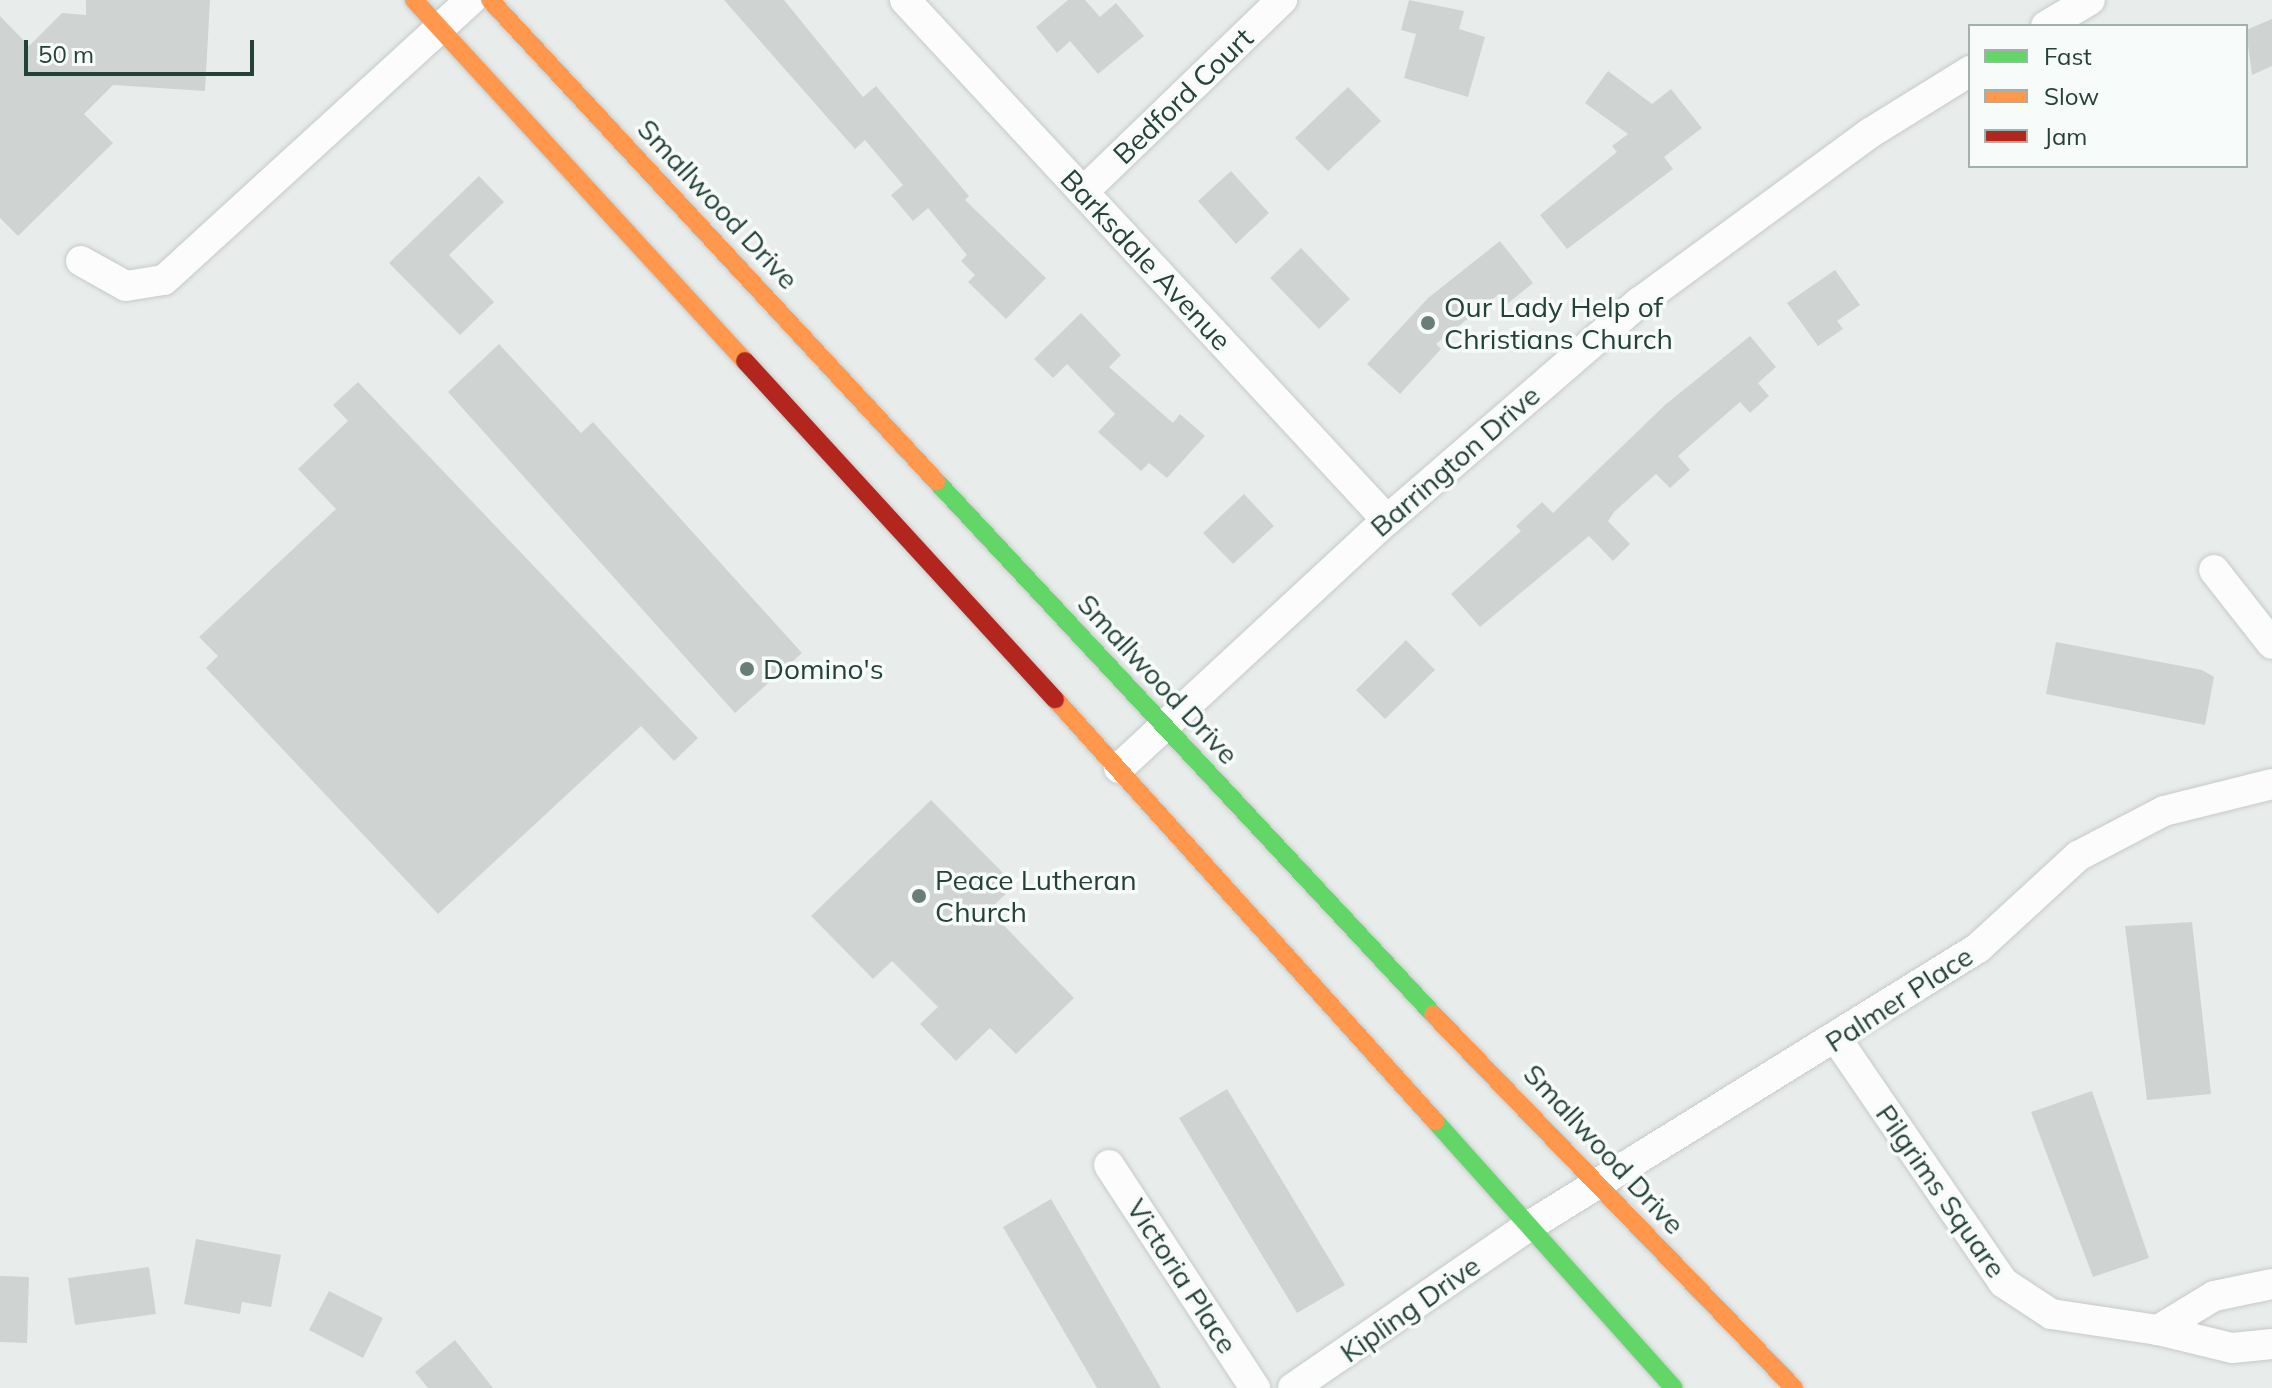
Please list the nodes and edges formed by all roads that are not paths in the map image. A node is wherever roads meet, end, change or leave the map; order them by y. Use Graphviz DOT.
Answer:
graph roads {
  1 [pos="414,0"];
  2 [pos="471,0"];
  3 [pos="490,0"];
  4 [pos="905,0"];
  5 [pos="1282,0"];
  6 [pos="2090,0"];
  7 [pos="2049,24"];
  8 [pos="440,28"];
  9 [pos="1968,72"];
  10 [pos="1083,192"];
  11 [pos="81,261"];
  12 [pos="1387,520"];
  13 [pos="2214,570"];
  14 [pos="2272,644"];
  15 [pos="1165,726"];
  16 [pos="1119,768"];
  17 [pos="2272,784"];
  18 [pos="1838,1041"];
  19 [pos="1109,1165"];
  20 [pos="1598,1186"];
  21 [pos="1526,1228"];
  22 [pos="2272,1284"];
  23 [pos="2158,1330"];
  24 [pos="2272,1344"];
  25 [pos="1312,1383"];
  26 [pos="1255,1388"];
  27 [pos="1674,1388"];
  28 [pos="1794,1388"];
  1 -- 8 [label="main road"];
  2 -- 8 [label="street"];
  3 -- 15 [label="main road, Smallwood Drive"];
  4 -- 10 [label="street, Barksdale Avenue"];
  5 -- 10 [label="street, Bedford Court"];
  6 -- 7 [label="street"];
  8 -- 11 [label="street"];
  8 -- 16 [label="main road"];
  9 -- 12 [label="street, Barrington Drive"];
  10 -- 12 [label="street, Barksdale Avenue"];
  12 -- 15 [label="street, Barrington Drive"];
  13 -- 14 [label="street"];
  15 -- 16 [label="street, Barrington Drive"];
  15 -- 20 [label="main road, Smallwood Drive"];
  16 -- 21 [label="main road"];
  17 -- 18 [label="street, Palmer Place"];
  18 -- 20 [label="street, Palmer Place"];
  18 -- 23 [label="street, Pilgrims Square"];
  19 -- 26 [label="street, Victoria Place"];
  20 -- 21 [label="street, Palmer Place"];
  20 -- 28 [label="main road, Smallwood Drive"];
  21 -- 25 [label="street, Kipling Drive"];
  21 -- 27 [label="main road"];
  22 -- 23 [label="street"];
  23 -- 24 [label="street, Pilgrims Square"];
}
